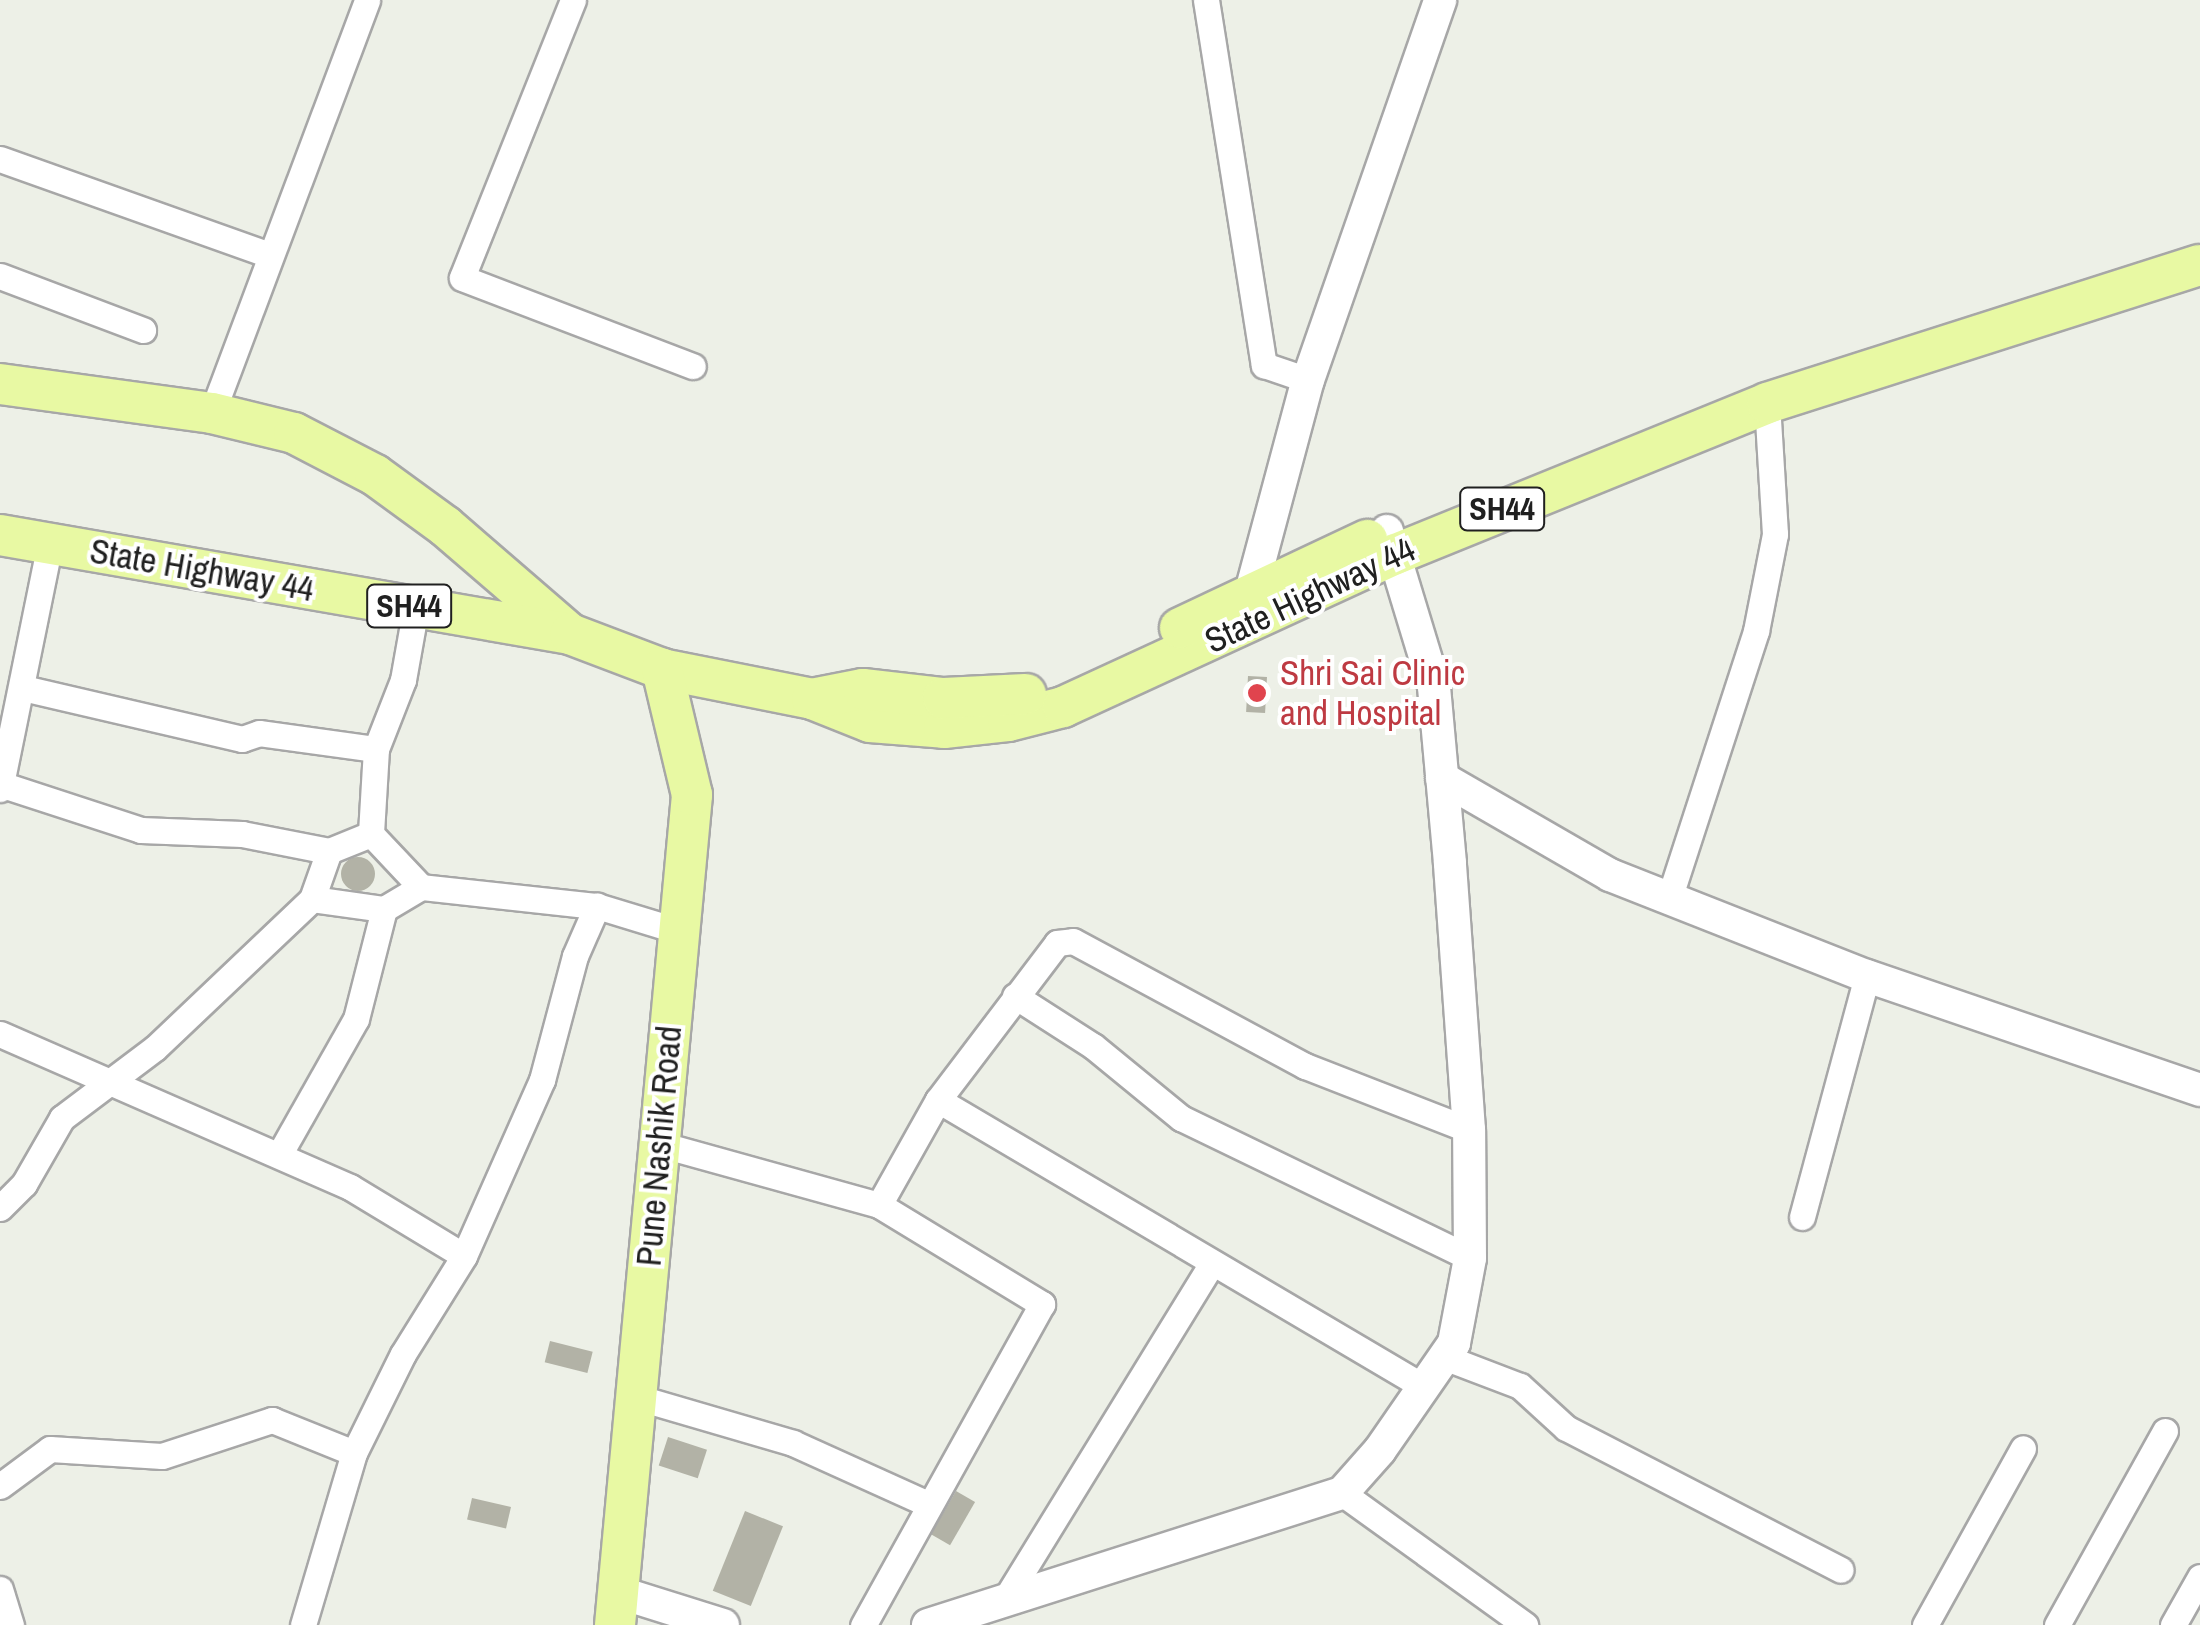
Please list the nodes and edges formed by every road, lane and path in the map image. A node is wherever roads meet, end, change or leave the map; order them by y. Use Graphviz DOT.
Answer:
graph roads {
  1 [pos="367,0"];
  2 [pos="572,0"];
  3 [pos="1206,0"];
  4 [pos="1440,0"];
  5 [pos="0,159"];
  6 [pos="2200,237"];
  7 [pos="270,255"];
  8 [pos="2200,265"];
  9 [pos="0,276"];
  10 [pos="2105,284"];
  11 [pos="142,330"];
  12 [pos="1904,348"];
  13 [pos="693,366"];
  14 [pos="1308,380"];
  15 [pos="0,384"];
  16 [pos="1767,403"];
  17 [pos="212,414"];
  18 [pos="0,535"];
  19 [pos="1391,543"];
  20 [pos="50,544"];
  21 [pos="1256,606"];
  22 [pos="416,607"];
  23 [pos="570,634"];
  24 [pos="662,669"];
  25 [pos="23,688"];
  26 [pos="376,749"];
  27 [pos="1442,778"];
  28 [pos="1,786"];
  29 [pos="371,834"];
  30 [pos="329,852"];
  31 [pos="421,887"];
  32 [pos="312,898"];
  33 [pos="1669,899"];
  34 [pos="596,906"];
  35 [pos="384,910"];
  36 [pos="679,931"];
  37 [pos="1868,976"];
  38 [pos="1014,996"];
  39 [pos="0,1034"];
  40 [pos="108,1084"];
  41 [pos="2200,1090"];
  42 [pos="938,1100"];
  43 [pos="1469,1130"];
  44 [pos="660,1144"];
  45 [pos="279,1156"];
  46 [pos="879,1205"];
  47 [pos="0,1208"];
  48 [pos="1802,1216"];
  49 [pos="464,1256"];
  50 [pos="1470,1258"];
  51 [pos="1211,1265"];
  52 [pos="1444,1357"];
  53 [pos="1424,1387"];
  54 [pos="636,1397"];
  55 [pos="2166,1432"];
  56 [pos="2023,1448"];
  57 [pos="354,1452"];
  58 [pos="0,1486"];
  59 [pos="1342,1493"];
  60 [pos="928,1504"];
  61 [pos="1841,1570"];
  62 [pos="2200,1577"];
  63 [pos="0,1589"];
  64 [pos="1006,1598"];
  65 [pos="616,1608"];
  66 [pos="11,1625"];
  67 [pos="304,1625"];
  68 [pos="723,1625"];
  69 [pos="863,1625"];
  70 [pos="928,1625"];
  71 [pos="1525,1625"];
  72 [pos="1925,1625"];
  73 [pos="2057,1625"];
  74 [pos="2173,1625"];
  1 -- 7 [label="street"];
  2 -- 13 [label="street"];
  3 -- 14 [label="street"];
  4 -- 14 [label="street"];
  5 -- 7 [label="street"];
  6 -- 10 [label="main road, State Highway 44 / SH44"];
  7 -- 17 [label="street"];
  8 -- 10 [label="main road, State Highway 44 / SH44"];
  9 -- 11 [label="street"];
  10 -- 12 [label="main road, State Highway 44 / SH44"];
  12 -- 16 [label="main road, State Highway 44 / SH44"];
  12 -- 19 [label="main road, State Highway 44 / SH44"];
  14 -- 21 [label="street"];
  15 -- 17 [label="main road"];
  16 -- 19 [label="main road, State Highway 44 / SH44"];
  16 -- 33 [label="street"];
  17 -- 23 [label="main road"];
  18 -- 20 [label="main road, State Highway 44 / SH44"];
  19 -- 21 [label="main road, State Highway 44 / SH44"];
  19 -- 27 [label="street"];
  20 -- 22 [label="main road, State Highway 44 / SH44"];
  20 -- 25 [label="street"];
  21 -- 24 [label="main road, State Highway 44 / SH44"];
  22 -- 23 [label="main road, State Highway 44 / SH44"];
  22 -- 26 [label="street"];
  23 -- 24 [label="main road, State Highway 44 / SH44"];
  24 -- 36 [label="main road, Pune Nashik Road"];
  25 -- 26 [label="street"];
  25 -- 28 [label="street"];
  26 -- 29 [label="street"];
  27 -- 33 [label="street"];
  27 -- 43 [label="street"];
  28 -- 30 [label="street"];
  29 -- 30 [label="street"];
  29 -- 31 [label="street"];
  30 -- 32 [label="street"];
  31 -- 34 [label="street"];
  31 -- 35 [label="street"];
  32 -- 35 [label="street"];
  32 -- 40 [label="street"];
  33 -- 37 [label="street"];
  34 -- 36 [label="street"];
  34 -- 49 [label="street"];
  35 -- 45 [label="street"];
  36 -- 44 [label="main road, Pune Nashik Road"];
  37 -- 41 [label="street"];
  37 -- 48 [label="street"];
  38 -- 42 [label="street"];
  38 -- 43 [label="street"];
  38 -- 50 [label="street"];
  39 -- 40 [label="street"];
  40 -- 45 [label="street"];
  40 -- 47 [label="street"];
  42 -- 46 [label="street"];
  42 -- 51 [label="street"];
  43 -- 50 [label="street"];
  44 -- 46 [label="street"];
  44 -- 54 [label="main road, Pune Nashik Road"];
  45 -- 49 [label="street"];
  46 -- 60 [label="street"];
  49 -- 57 [label="street"];
  50 -- 52 [label="street"];
  51 -- 53 [label="street"];
  51 -- 64 [label="street"];
  52 -- 53 [label="street"];
  52 -- 61 [label="street"];
  53 -- 59 [label="street"];
  54 -- 60 [label="street"];
  54 -- 65 [label="main road, Pune Nashik Road"];
  55 -- 73 [label="street"];
  56 -- 72 [label="street"];
  57 -- 58 [label="street"];
  57 -- 67 [label="street"];
  59 -- 64 [label="street"];
  59 -- 71 [label="street"];
  60 -- 69 [label="street"];
  62 -- 74 [label="street"];
  63 -- 66 [label="street"];
  64 -- 70 [label="street"];
  65 -- 68 [label="street"];
}
